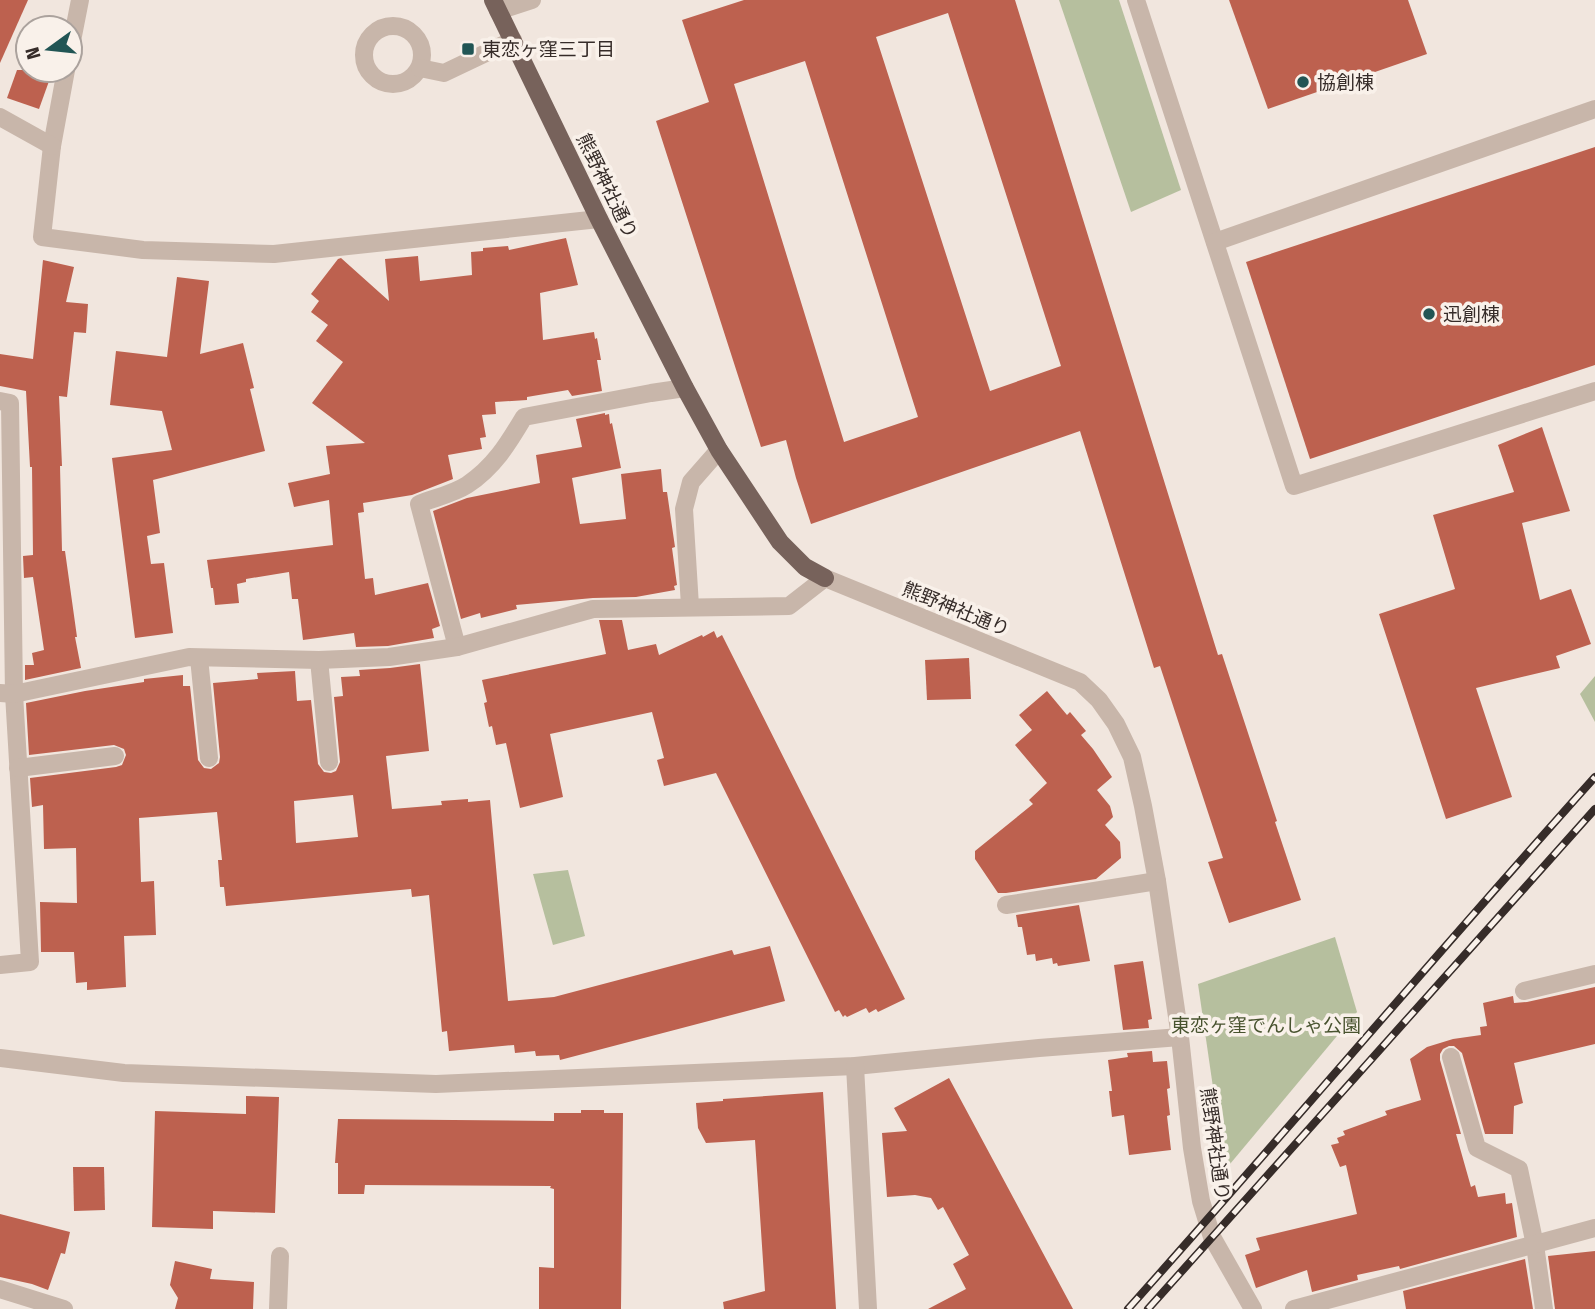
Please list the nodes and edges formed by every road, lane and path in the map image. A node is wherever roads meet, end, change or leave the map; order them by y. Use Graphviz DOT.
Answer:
graph roads {
  1 [pos="531,0"];
  2 [pos="1136,0"];
  3 [pos="496,5"];
  4 [pos="513,40"];
  5 [pos="420,68"];
  6 [pos="63,84"];
  7 [pos="1595,109"];
  8 [pos="0,117"];
  9 [pos="52,146"];
  10 [pos="599,219"];
  11 [pos="1215,242"];
  12 [pos="685,388"];
  13 [pos="1595,391"];
  14 [pos="0,401"];
  15 [pos="719,450"];
  16 [pos="6,528"];
  17 [pos="825,578"];
  18 [pos="690,606"];
  19 [pos="457,647"];
  20 [pos="199,657"];
  21 [pos="318,660"];
  22 [pos="7,694"];
  23 [pos="115,756"];
  24 [pos="209,758"];
  25 [pos="329,762"];
  26 [pos="18,768"];
  27 [pos="1157,881"];
  28 [pos="1006,905"];
  29 [pos="0,965"];
  30 [pos="1595,974"];
  31 [pos="1524,992"];
  32 [pos="1180,1037"];
  33 [pos="1451,1057"];
  34 [pos="0,1058"];
  35 [pos="855,1066"];
  36 [pos="1595,1228"];
  37 [pos="1535,1245"];
  38 [pos="281,1256"];
  39 [pos="0,1289"];
  40 [pos="64,1309"];
  41 [pos="278,1309"];
  42 [pos="867,1309"];
  43 [pos="1252,1309"];
  44 [pos="1294,1309"];
  45 [pos="1544,1309"];
  1 -- 3 [label="street"];
  2 -- 11 [label="street"];
  3 -- 4 [label="main road, 熊野神社通り"];
  4 -- 5 [label="street"];
  4 -- 10 [label="main road, 熊野神社通り"];
  6 -- 9 [label="street"];
  7 -- 11 [label="street"];
  8 -- 9 [label="street"];
  9 -- 10 [label="street"];
  10 -- 12 [label="main road, 熊野神社通り"];
  11 -- 13 [label="street"];
  12 -- 15 [label="main road, 熊野神社通り"];
  12 -- 19 [label="street"];
  14 -- 16 [label="street"];
  15 -- 17 [label="main road, 熊野神社通り"];
  15 -- 18 [label="street"];
  16 -- 22 [label="street"];
  17 -- 18 [label="street"];
  17 -- 27 [label="street, 熊野神社通り"];
  18 -- 19 [label="street"];
  19 -- 21 [label="street"];
  20 -- 21 [label="street"];
  20 -- 22 [label="street"];
  20 -- 24 [label="street"];
  21 -- 25 [label="street"];
  22 -- 26 [label="street"];
  23 -- 26 [label="street"];
  26 -- 29 [label="street"];
  27 -- 28 [label="street"];
  27 -- 32 [label="street, 熊野神社通り"];
  30 -- 31 [label="street"];
  32 -- 35 [label="street"];
  32 -- 43 [label="street, 熊野神社通り"];
  33 -- 37 [label="street"];
  34 -- 35 [label="street"];
  35 -- 42 [label="street"];
  36 -- 37 [label="street"];
  37 -- 44 [label="street"];
  37 -- 45 [label="street"];
  38 -- 41 [label="street"];
  39 -- 40 [label="street"];
}
